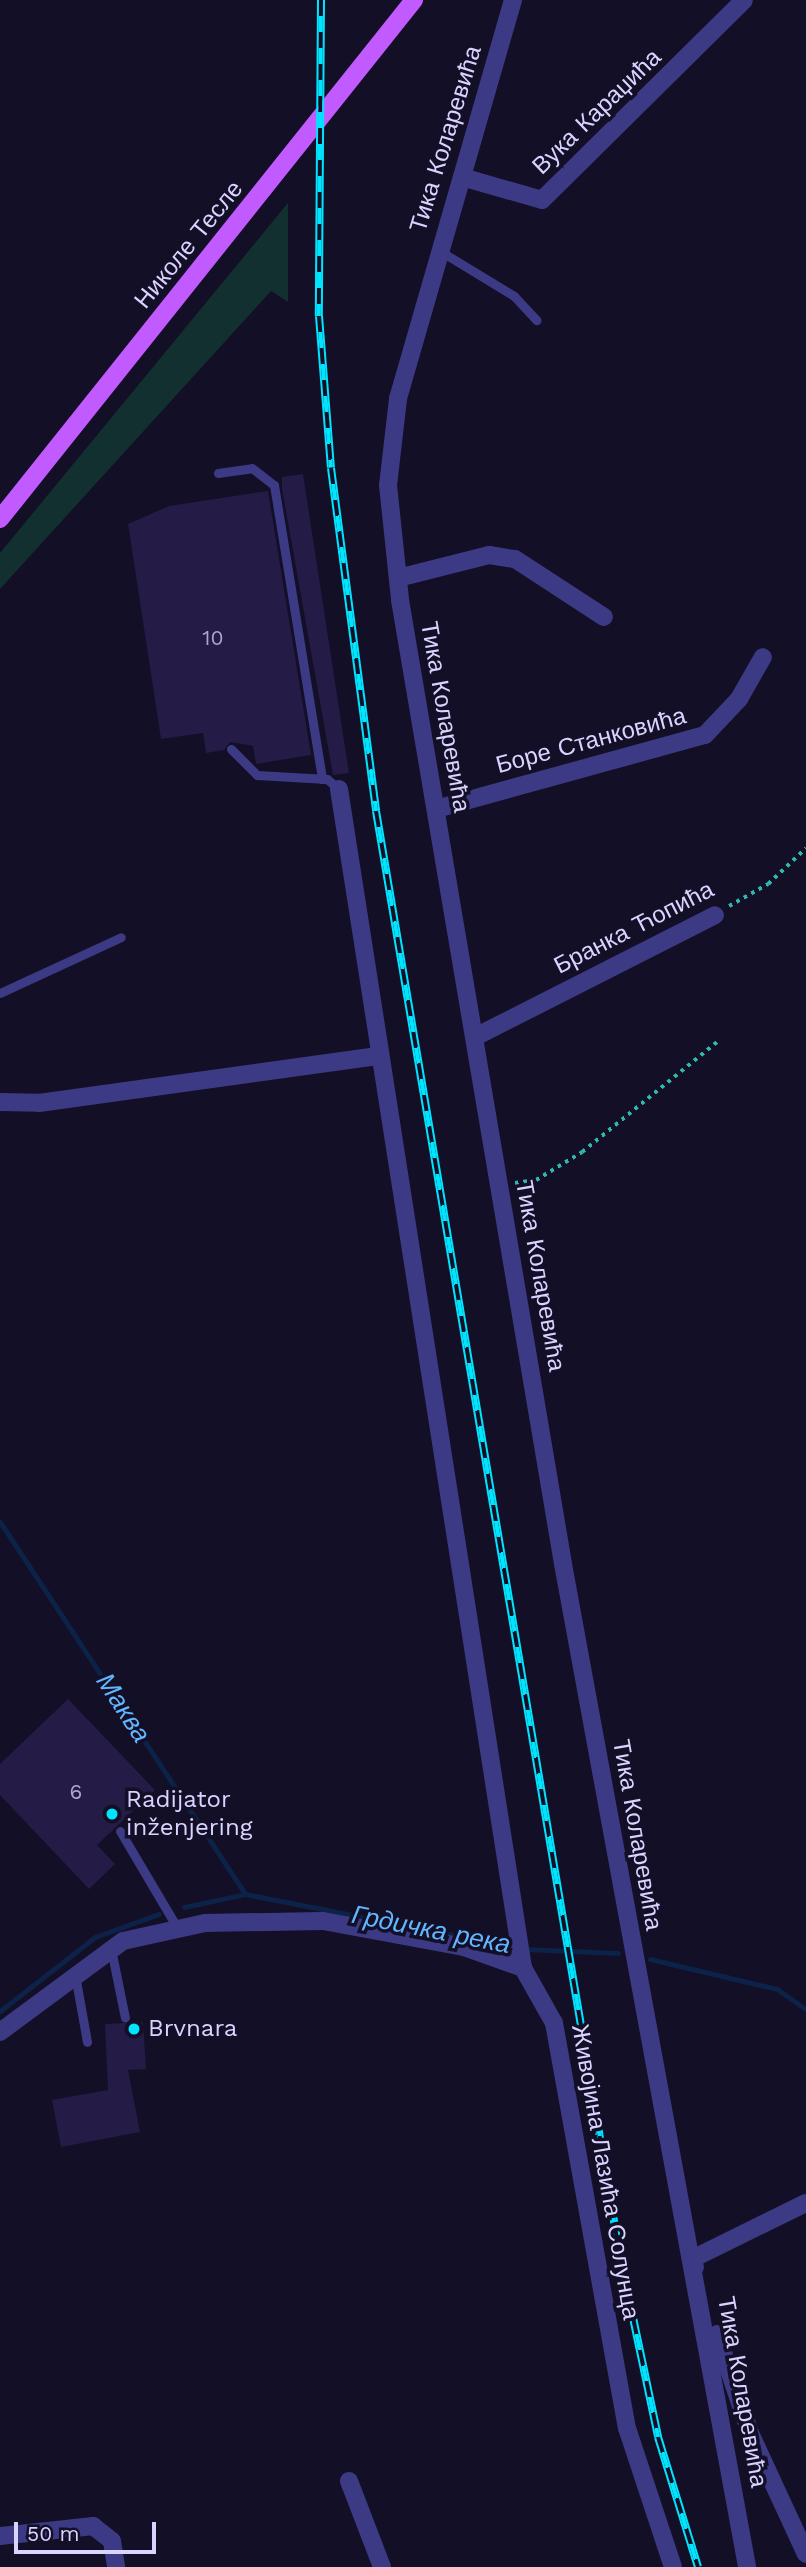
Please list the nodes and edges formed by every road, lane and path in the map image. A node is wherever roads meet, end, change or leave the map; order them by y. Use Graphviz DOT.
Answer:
graph roads {
  1 [pos="414,0"];
  2 [pos="513,0"];
  3 [pos="744,0"];
  4 [pos="462,177"];
  5 [pos="439,250"];
  6 [pos="536,320"];
  7 [pos="218,473"];
  8 [pos="0,519"];
  9 [pos="398,578"];
  10 [pos="604,617"];
  11 [pos="763,657"];
  12 [pos="231,750"];
  13 [pos="321,779"];
  14 [pos="339,789"];
  15 [pos="436,809"];
  16 [pos="806,848"];
  17 [pos="715,915"];
  18 [pos="121,937"];
  19 [pos="0,993"];
  20 [pos="475,1037"];
  21 [pos="718,1041"];
  22 [pos="378,1056"];
  23 [pos="0,1102"];
  24 [pos="500,1186"];
  25 [pos="120,1831"];
  26 [pos="179,1929"];
  27 [pos="111,1949"];
  28 [pos="522,1963"];
  29 [pos="74,1972"];
  30 [pos="125,2018"];
  31 [pos="0,2032"];
  32 [pos="87,2042"];
  33 [pos="806,2203"];
  34 [pos="692,2259"];
  35 [pos="349,2482"];
  36 [pos="0,2536"];
  37 [pos="806,2554"];
  38 [pos="116,2567"];
  39 [pos="382,2567"];
  40 [pos="673,2567"];
  41 [pos="747,2567"];
  1 -- 8 [label="main road, Николе Тесле"];
  2 -- 4 [label="street, Тика Коларевића"];
  3 -- 4 [label="street, Вука Караџића"];
  4 -- 5 [label="street, Тика Коларевића"];
  5 -- 6 [label="lane"];
  5 -- 9 [label="street, Тика Коларевића"];
  7 -- 13 [label="lane"];
  9 -- 10 [label="street"];
  9 -- 15 [label="street, Тика Коларевића"];
  11 -- 15 [label="street, Боре Станковића"];
  12 -- 13 [label="lane"];
  13 -- 14 [label="lane"];
  14 -- 22 [label="street, Живојина Лазића Солунца"];
  15 -- 20 [label="street, Тика Коларевића"];
  16 -- 17 [label="path, Бранка Ћопића"];
  17 -- 20 [label="street, Бранка Ћопића"];
  18 -- 19 [label="lane"];
  20 -- 24 [label="street, Тика Коларевића"];
  21 -- 24 [label="path"];
  22 -- 23 [label="street"];
  22 -- 28 [label="street, Живојина Лазића Солунца"];
  24 -- 34 [label="street, Тика Коларевића"];
  25 -- 26 [label="lane"];
  26 -- 27 [label="street"];
  26 -- 28 [label="street"];
  27 -- 29 [label="street"];
  27 -- 30 [label="lane"];
  28 -- 40 [label="street, Живојина Лазића Солунца"];
  29 -- 31 [label="street"];
  29 -- 32 [label="lane"];
  33 -- 34 [label="street"];
  34 -- 37 [label="street"];
  34 -- 41 [label="street, Тика Коларевића"];
  35 -- 39 [label="street"];
  36 -- 38 [label="street"];
}
